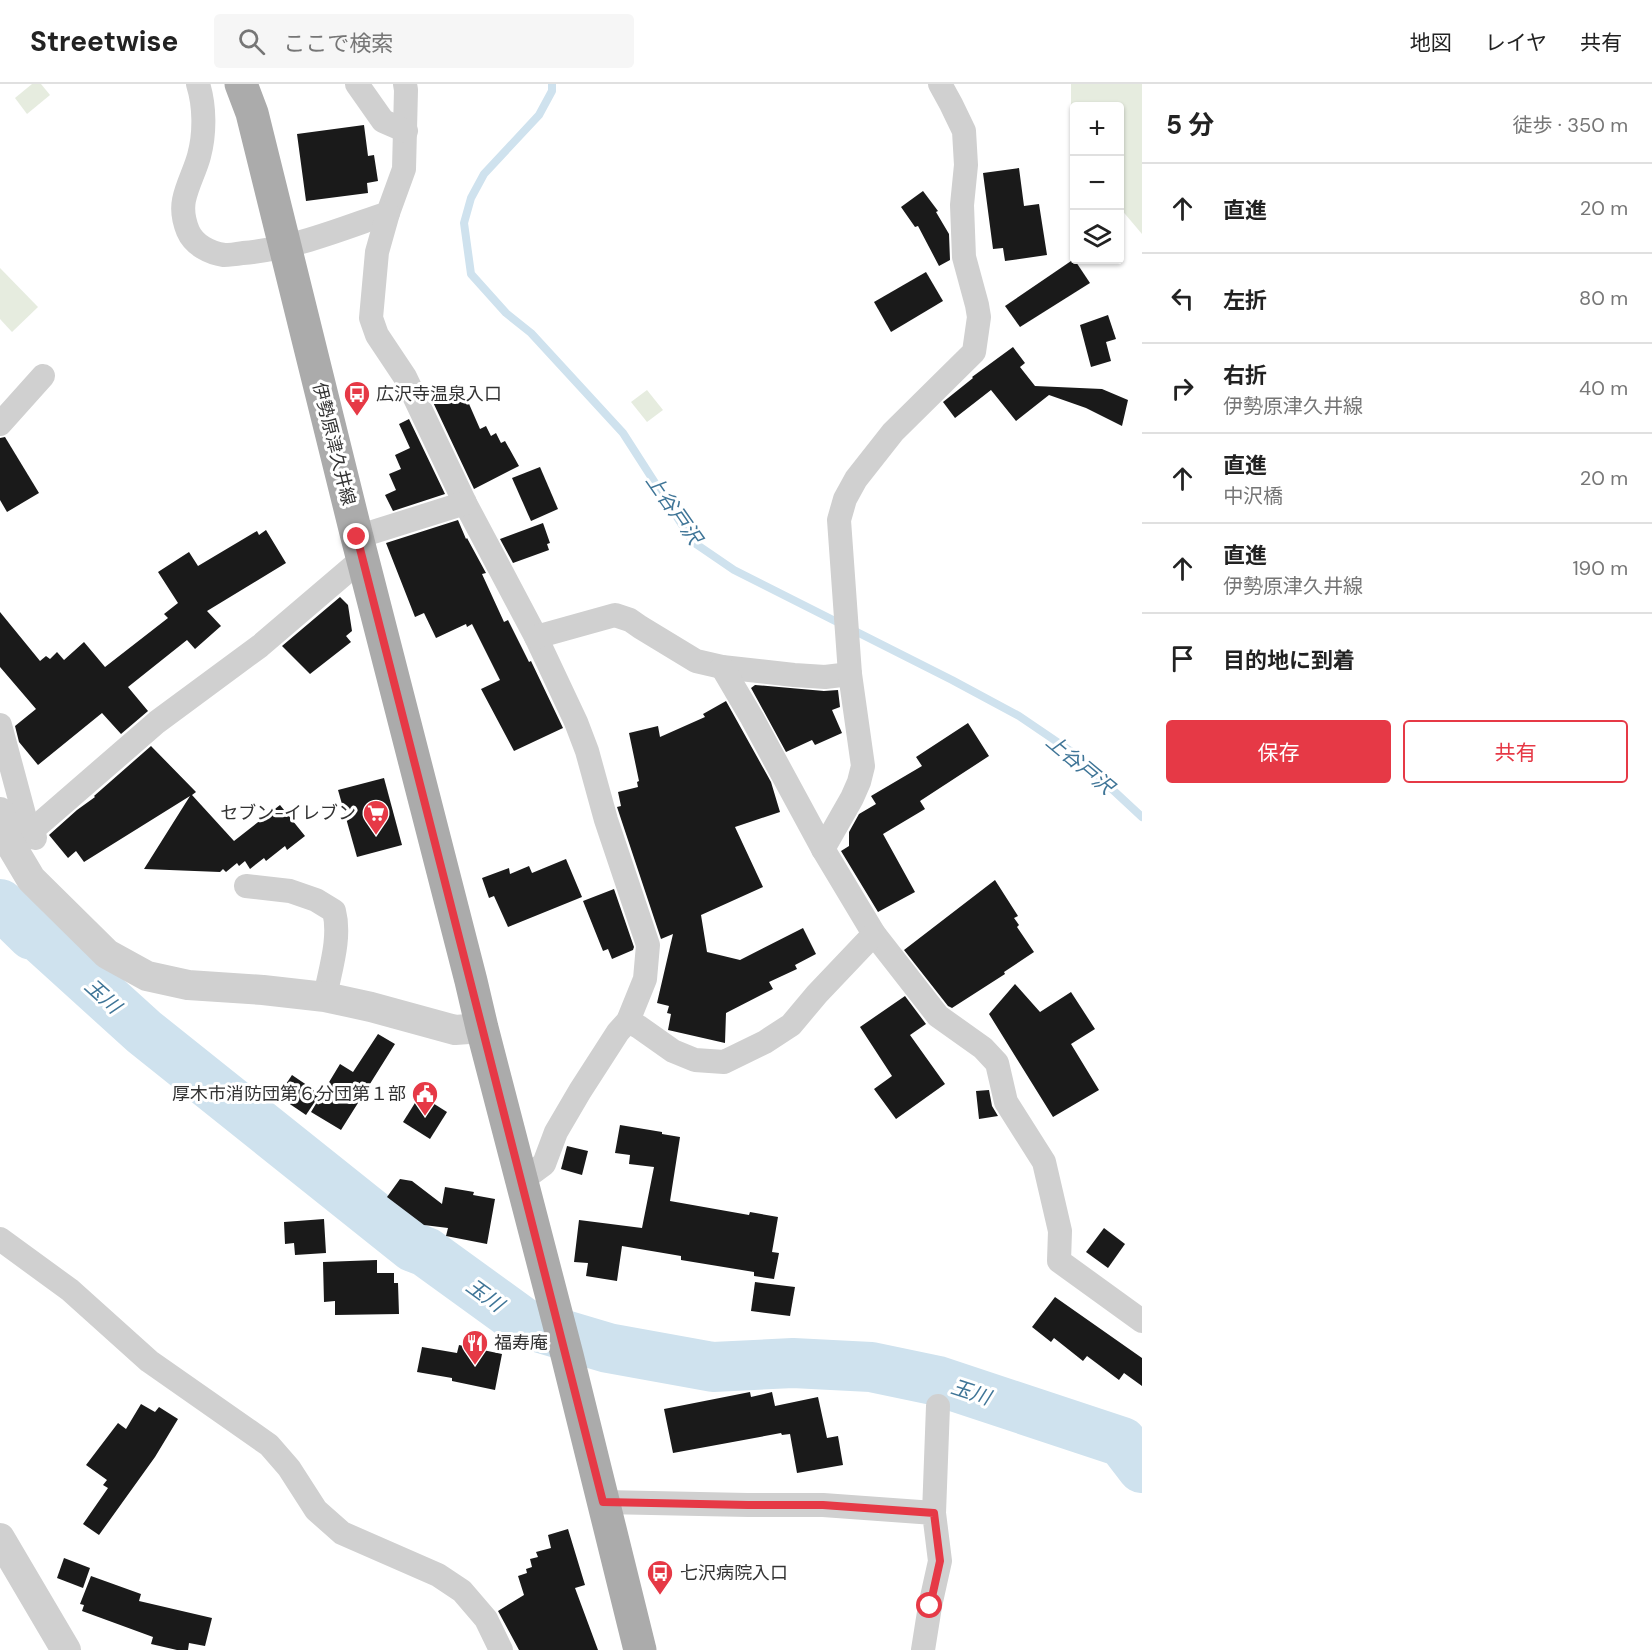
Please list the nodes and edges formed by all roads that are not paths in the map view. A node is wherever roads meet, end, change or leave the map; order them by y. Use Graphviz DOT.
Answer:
graph roads {
  1 [pos="198,84"];
  2 [pos="242,84"];
  3 [pos="357,84"];
  4 [pos="405,84"];
  5 [pos="940,84"];
  6 [pos="406,131"];
  7 [pos="388,213"];
  8 [pos="284,246"];
  9 [pos="43,376"];
  10 [pos="0,424"];
  11 [pos="465,502"];
  12 [pos="360,548"];
  13 [pos="536,638"];
  14 [pos="722,667"];
  15 [pos="850,674"];
  16 [pos="0,725"];
  17 [pos="14,833"];
  18 [pos="823,849"];
  19 [pos="246,886"];
  20 [pos="874,934"];
  21 [pos="325,997"];
  22 [pos="628,1021"];
  23 [pos="482,1028"];
  24 [pos="521,1181"];
  25 [pos="0,1239"];
  26 [pos="1138,1312"];
  27 [pos="938,1406"];
  28 [pos="603,1502"];
  29 [pos="934,1513"];
  30 [pos="0,1538"];
  31 [pos="66,1650"];
  32 [pos="501,1650"];
  33 [pos="640,1650"];
  34 [pos="923,1650"];
  1 -- 8 [label="street"];
  2 -- 8 [label="main road, 伊勢原津久井線"];
  3 -- 6 [label="street"];
  4 -- 6 [label="street"];
  5 -- 15 [label="street"];
  6 -- 7 [label="street"];
  7 -- 8 [label="street"];
  7 -- 11 [label="street"];
  8 -- 12 [label="main road, 伊勢原津久井線"];
  9 -- 10 [label="street"];
  11 -- 12 [label="street"];
  11 -- 13 [label="street"];
  12 -- 17 [label="street"];
  12 -- 23 [label="main road, 伊勢原津久井線"];
  13 -- 14 [label="street"];
  13 -- 22 [label="street"];
  14 -- 15 [label="street"];
  14 -- 18 [label="street"];
  15 -- 18 [label="street"];
  16 -- 17 [label="street"];
  17 -- 21 [label="street"];
  18 -- 20 [label="street"];
  19 -- 21 [label="street"];
  20 -- 22 [label="street"];
  20 -- 26 [label="street"];
  21 -- 23 [label="street"];
  22 -- 24 [label="street"];
  23 -- 24 [label="main road, 伊勢原津久井線"];
  24 -- 28 [label="main road, 伊勢原津久井線"];
  25 -- 32 [label="street"];
  27 -- 29 [label="street"];
  28 -- 29 [label="street"];
  28 -- 33 [label="main road"];
  29 -- 34 [label="street"];
  30 -- 31 [label="street"];
}
